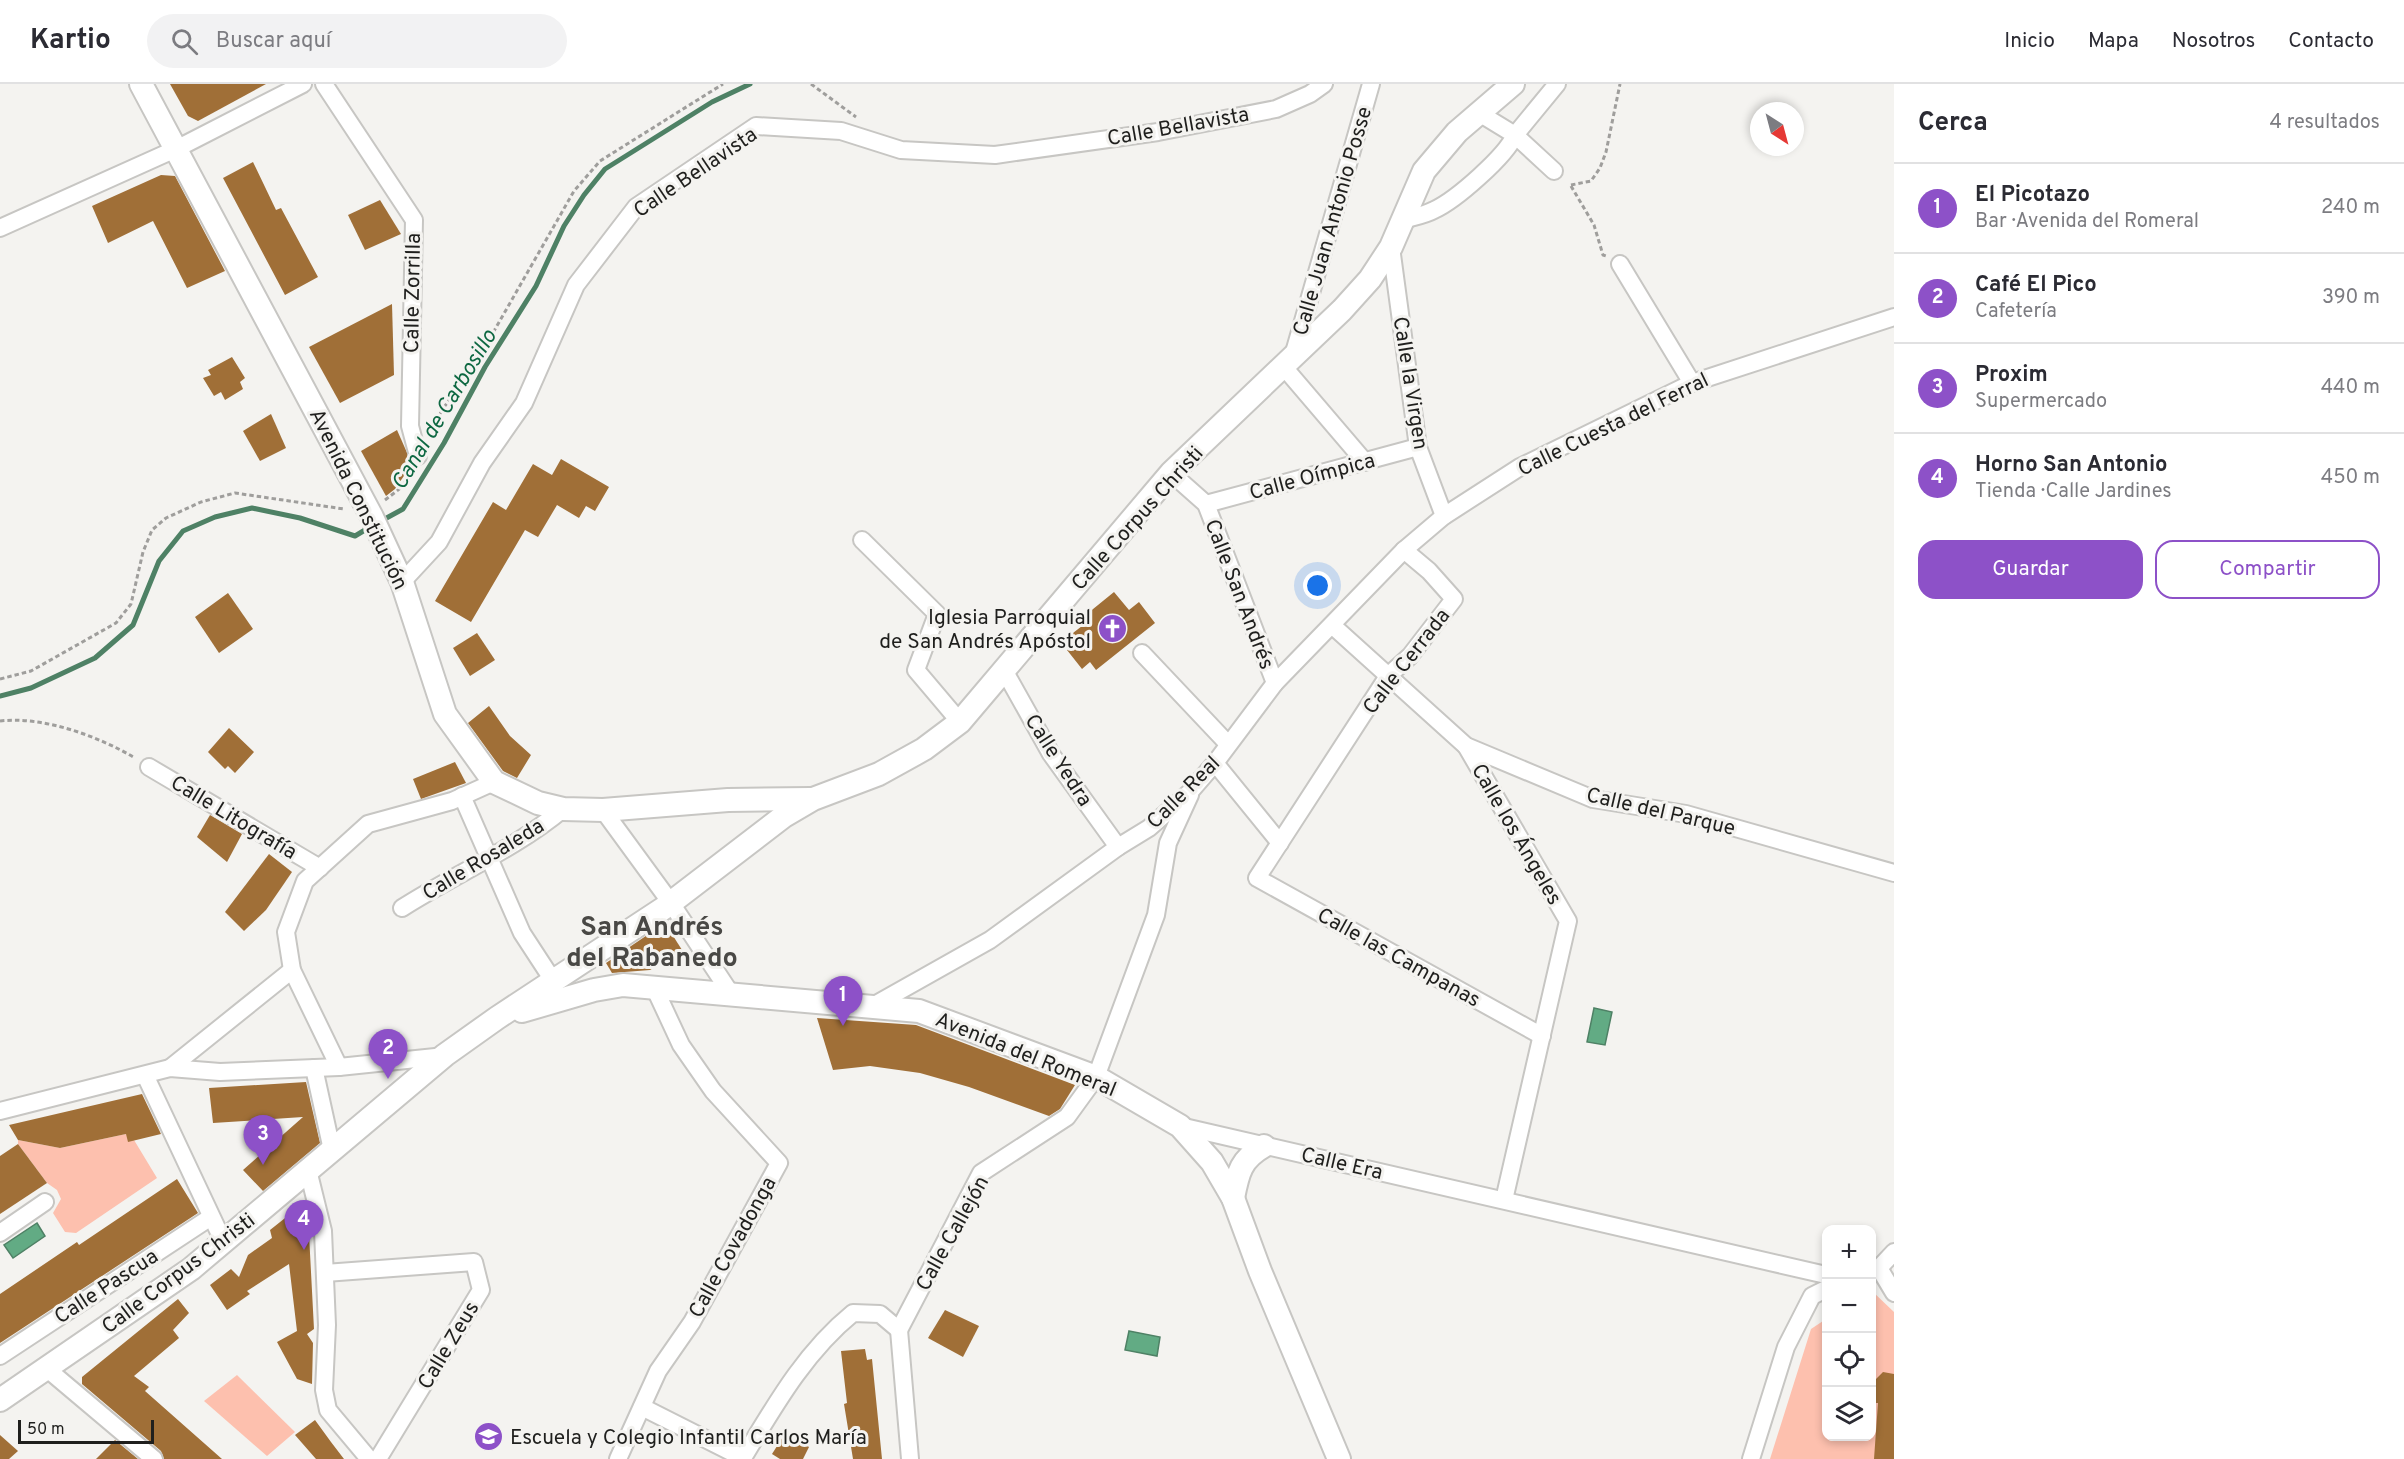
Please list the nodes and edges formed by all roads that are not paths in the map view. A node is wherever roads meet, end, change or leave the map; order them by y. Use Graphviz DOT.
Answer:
graph roads {
  1 [pos="141,84"];
  2 [pos="303,84"];
  3 [pos="324,84"];
  4 [pos="1324,84"];
  5 [pos="1371,84"];
  6 [pos="1513,84"];
  7 [pos="1557,84"];
  8 [pos="1479,113"];
  9 [pos="1515,135"];
  10 [pos="178,148"];
  11 [pos="1554,171"];
  12 [pos="1403,220"];
  13 [pos="0,228"];
  14 [pos="1390,247"];
  15 [pos="1620,264"];
  16 [pos="1894,317"];
  17 [pos="1288,362"];
  18 [pos="1692,383"];
  19 [pos="1418,447"];
  20 [pos="418,456"];
  21 [pos="1365,462"];
  22 [pos="1171,473"];
  23 [pos="1206,504"];
  24 [pos="1444,516"];
  25 [pos="862,540"];
  26 [pos="1404,550"];
  27 [pos="402,582"];
  28 [pos="1333,626"];
  29 [pos="1142,653"];
  30 [pos="1004,670"];
  31 [pos="1388,676"];
  32 [pos="1275,683"];
  33 [pos="960,722"];
  34 [pos="1228,744"];
  35 [pos="1466,746"];
  36 [pos="1215,763"];
  37 [pos="149,767"];
  38 [pos="494,782"];
  39 [pos="1194,786"];
  40 [pos="462,796"];
  41 [pos="750,799"];
  42 [pos="813,799"];
  43 [pos="563,809"];
  44 [pos="603,810"];
  45 [pos="770,826"];
  46 [pos="1280,843"];
  47 [pos="1118,847"];
  48 [pos="488,857"];
  49 [pos="320,868"];
  50 [pos="1894,873"];
  51 [pos="1257,878"];
  52 [pos="671,903"];
  53 [pos="402,908"];
  54 [pos="579,966"];
  55 [pos="292,970"];
  56 [pos="554,982"];
  57 [pos="654,987"];
  58 [pos="594,990"];
  59 [pos="731,994"];
  60 [pos="871,1007"];
  61 [pos="497,1018"];
  62 [pos="1542,1036"];
  63 [pos="446,1055"];
  64 [pos="339,1067"];
  65 [pos="170,1068"];
  66 [pos="314,1068"];
  67 [pos="145,1075"];
  68 [pos="1096,1077"];
  69 [pos="0,1111"];
  70 [pos="1180,1126"];
  71 [pos="1264,1146"];
  72 [pos="332,1150"];
  73 [pos="308,1170"];
  74 [pos="1233,1198"];
  75 [pos="1504,1200"];
  76 [pos="45,1202"];
  77 [pos="211,1217"];
  78 [pos="0,1233"];
  79 [pos="224,1243"];
  80 [pos="1894,1252"];
  81 [pos="1876,1269"];
  82 [pos="1876,1271"];
  83 [pos="325,1273"];
  84 [pos="1822,1274"];
  85 [pos="1822,1291"];
  86 [pos="1894,1293"];
  87 [pos="899,1330"];
  88 [pos="0,1356"];
  89 [pos="46,1368"];
  90 [pos="0,1400"];
  91 [pos="642,1407"];
  92 [pos="154,1459"];
  93 [pos="369,1459"];
  94 [pos="378,1459"];
  95 [pos="618,1459"];
  96 [pos="910,1459"];
  97 [pos="1339,1459"];
  98 [pos="1751,1459"];
  1 -- 10 [label="street, Avenida Constitución"];
  2 -- 10 [label="street"];
  3 -- 20 [label="street, Calle Zorrilla"];
  4 -- 27 [label="street, Calle Bellavista"];
  5 -- 17 [label="street, Calle Juan Antonio Posse"];
  6 -- 8 [label="street, Calle Corpus Christi"];
  7 -- 9 [label="street"];
  8 -- 9 [label="street"];
  8 -- 12 [label="street, Calle Corpus Christi"];
  9 -- 11 [label="street"];
  9 -- 12 [label="street"];
  10 -- 13 [label="street"];
  10 -- 27 [label="street, Avenida Constitución"];
  12 -- 14 [label="street, Calle Corpus Christi"];
  14 -- 17 [label="street, Calle Corpus Christi"];
  14 -- 19 [label="street, Calle la Virgen"];
  15 -- 18 [label="street"];
  16 -- 18 [label="street, Calle Cuesta del Ferral"];
  17 -- 21 [label="street"];
  17 -- 22 [label="street, Calle Corpus Christi"];
  18 -- 24 [label="street, Calle Cuesta del Ferral"];
  19 -- 21 [label="street, Calle Oímpica"];
  19 -- 24 [label="street, Calle la Virgen"];
  21 -- 23 [label="street, Calle Oímpica"];
  22 -- 23 [label="street"];
  22 -- 30 [label="street, Calle Corpus Christi"];
  23 -- 32 [label="street, Calle San Andrés"];
  24 -- 26 [label="street, Calle Real"];
  25 -- 33 [label="street"];
  26 -- 28 [label="street, Calle Real"];
  26 -- 31 [label="street, Calle Cerrada"];
  27 -- 38 [label="street, Avenida Constitución"];
  28 -- 31 [label="street, Calle del Parque"];
  28 -- 32 [label="street, Calle Real"];
  29 -- 34 [label="street"];
  30 -- 33 [label="street, Calle Corpus Christi"];
  30 -- 47 [label="street, Calle Yedra"];
  31 -- 35 [label="street, Calle del Parque"];
  31 -- 46 [label="street, Calle Cerrada"];
  32 -- 34 [label="street, Calle Real"];
  33 -- 42 [label="street, Calle Corpus Christi"];
  34 -- 36 [label="street, Calle Real"];
  35 -- 50 [label="street, Calle del Parque"];
  35 -- 62 [label="street, Calle los Ángeles"];
  36 -- 39 [label="street, Calle Real"];
  36 -- 46 [label="street"];
  37 -- 49 [label="street, Calle Litografía"];
  38 -- 40 [label="street"];
  38 -- 43 [label="street, Avenida Constitución"];
  39 -- 47 [label="street, Calle Real"];
  39 -- 68 [label="street, Calle Callejón"];
  40 -- 48 [label="street"];
  40 -- 49 [label="street"];
  41 -- 42 [label="street, Avenida Constitución"];
  41 -- 44 [label="street, Avenida Constitución"];
  41 -- 45 [label="street"];
  42 -- 45 [label="street, Calle Corpus Christi"];
  43 -- 44 [label="street, Avenida Constitución"];
  43 -- 48 [label="street, Calle Rosaleda"];
  44 -- 52 [label="street"];
  45 -- 52 [label="street, Calle Corpus Christi"];
  46 -- 51 [label="street, Calle Cerrada"];
  47 -- 60 [label="street, Calle Real"];
  48 -- 53 [label="street, Calle Rosaleda"];
  48 -- 56 [label="street"];
  49 -- 55 [label="street"];
  51 -- 62 [label="street, Calle las Campanas"];
  52 -- 54 [label="street, Calle Corpus Christi"];
  52 -- 59 [label="street"];
  54 -- 56 [label="street, Calle Corpus Christi"];
  54 -- 58 [label="street"];
  55 -- 64 [label="street"];
  55 -- 65 [label="street"];
  56 -- 61 [label="street, Calle Corpus Christi"];
  57 -- 58 [label="street, Avenida del Romeral"];
  57 -- 59 [label="street, Avenida del Romeral"];
  57 -- 91 [label="street, Calle Covadonga"];
  58 -- 61 [label="street, Avenida del Romeral"];
  59 -- 60 [label="street, Avenida del Romeral"];
  60 -- 68 [label="street, Avenida del Romeral"];
  61 -- 63 [label="street, Calle Corpus Christi"];
  62 -- 75 [label="street"];
  63 -- 64 [label="street"];
  63 -- 72 [label="street, Calle Corpus Christi"];
  64 -- 66 [label="street"];
  65 -- 66 [label="street"];
  65 -- 67 [label="street"];
  66 -- 72 [label="street"];
  67 -- 69 [label="street"];
  67 -- 77 [label="street"];
  68 -- 70 [label="street, Avenida del Romeral"];
  68 -- 87 [label="street, Calle Callejón"];
  70 -- 71 [label="street, Calle Era"];
  70 -- 74 [label="street, Avenida del Romeral"];
  71 -- 74 [label="street"];
  71 -- 75 [label="street, Calle Era"];
  72 -- 73 [label="street, Calle Corpus Christi"];
  73 -- 79 [label="street, Calle Corpus Christi"];
  73 -- 83 [label="street"];
  74 -- 97 [label="street, Avenida del Romeral"];
  75 -- 84 [label="street, Calle Era"];
  76 -- 78 [label="street"];
  77 -- 79 [label="street"];
  77 -- 88 [label="street, Calle Pascua"];
  79 -- 89 [label="street, Calle Corpus Christi"];
  80 -- 81 [label="street"];
  82 -- 86 [label="street"];
  83 -- 93 [label="street"];
  83 -- 94 [label="street, Calle Zeus"];
  85 -- 98 [label="street"];
  87 -- 91 [label="street"];
  87 -- 96 [label="street"];
  89 -- 90 [label="street, Calle Corpus Christi"];
  89 -- 92 [label="street"];
  91 -- 95 [label="street, Calle Covadonga"];
}
